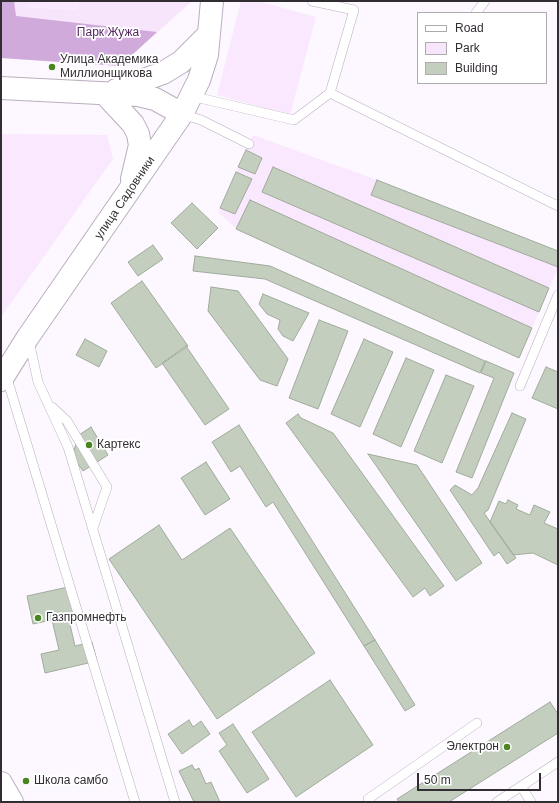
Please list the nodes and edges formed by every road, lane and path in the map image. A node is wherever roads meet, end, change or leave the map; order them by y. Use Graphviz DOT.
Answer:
graph roads {
  1 [pos="212,1"];
  2 [pos="312,1"];
  3 [pos="485,1"];
  4 [pos="477,12"];
  5 [pos="209,34"];
  6 [pos="1,88"];
  7 [pos="330,93"];
  8 [pos="105,94"];
  9 [pos="186,105"];
  10 [pos="249,144"];
  11 [pos="129,192"];
  12 [pos="558,206"];
  13 [pos="558,295"];
  14 [pos="28,337"];
  15 [pos="3,376"];
  16 [pos="520,386"];
  17 [pos="48,404"];
  18 [pos="93,528"];
  19 [pos="477,723"];
  20 [pos="558,762"];
  21 [pos="1,783"];
  22 [pos="522,786"];
  23 [pos="12,802"];
  24 [pos="135,802"];
  25 [pos="175,802"];
  26 [pos="370,802"];
  27 [pos="497,802"];
  28 [pos="532,802"];
  1 -- 5 [label="street, улица Садовники"];
  2 -- 7 [label="lane"];
  3 -- 4 [label="lane"];
  5 -- 8 [label="street"];
  5 -- 9 [label="street, улица Садовники"];
  6 -- 8 [label="street"];
  7 -- 9 [label="lane"];
  7 -- 12 [label="lane"];
  8 -- 9 [label="street"];
  8 -- 11 [label="street"];
  9 -- 10 [label="lane"];
  9 -- 11 [label="street, улица Садовники"];
  11 -- 14 [label="street, улица Садовники"];
  13 -- 16 [label="lane"];
  14 -- 15 [label="street, улица Садовники"];
  14 -- 17 [label="lane"];
  15 -- 24 [label="lane"];
  17 -- 18 [label="lane"];
  17 -- 18 [label="lane"];
  18 -- 25 [label="lane"];
  19 -- 26 [label="lane"];
  20 -- 22 [label="lane"];
  21 -- 23 [label="street"];
  22 -- 27 [label="lane"];
  22 -- 28 [label="lane"];
}
